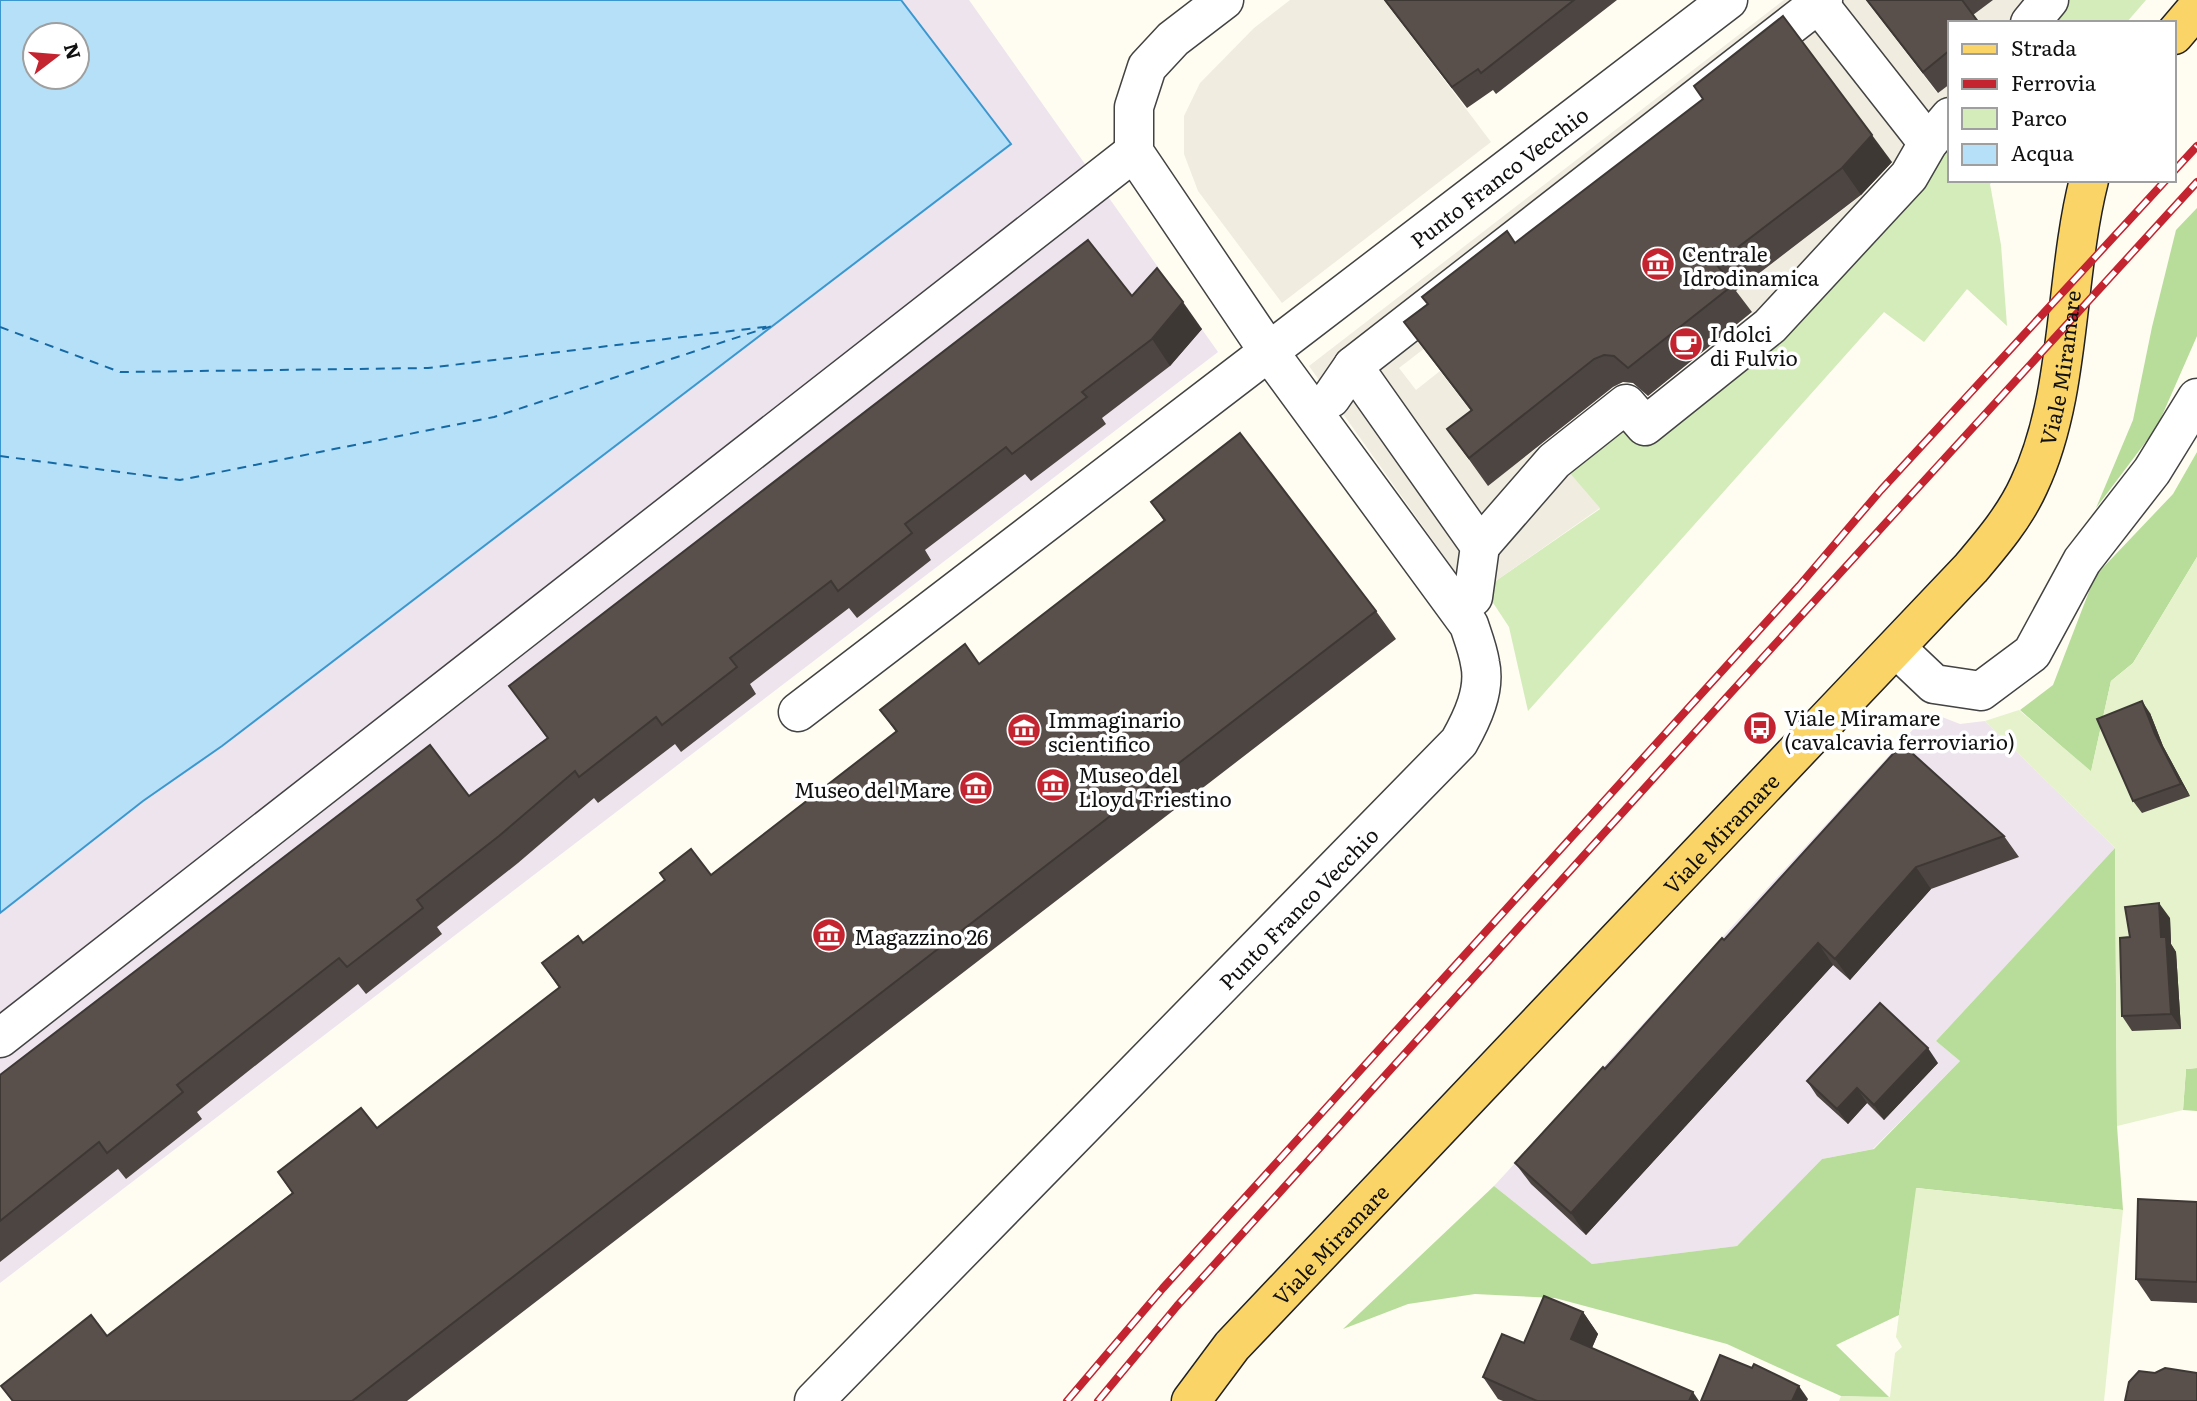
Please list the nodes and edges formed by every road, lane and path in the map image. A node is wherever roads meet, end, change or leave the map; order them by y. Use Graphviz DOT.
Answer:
graph roads {
  1 [pos="1224,0"];
  2 [pos="1728,0"];
  3 [pos="2049,0"];
  4 [pos="1821,2"];
  5 [pos="2197,8"];
  6 [pos="2032,21"];
  7 [pos="2176,33"];
  8 [pos="1939,130"];
  9 [pos="1134,152"];
  10 [pos="2089,182"];
  11 [pos="1269,352"];
  12 [pos="1353,366"];
  13 [pos="1331,398"];
  14 [pos="2197,398"];
  15 [pos="1480,546"];
  16 [pos="1473,597"];
  17 [pos="1896,648"];
  18 [pos="798,712"];
  19 [pos="0,1038"];
  20 [pos="814,1401"];
  21 [pos="1191,1401"];
  1 -- 9 [label="street"];
  2 -- 11 [label="street, Punto Franco Vecchio"];
  3 -- 6 [label="street"];
  4 -- 8 [label="street"];
  4 -- 12 [label="street"];
  5 -- 7 [label="main road"];
  8 -- 15 [label="street"];
  9 -- 11 [label="street, Punto Franco Vecchio"];
  9 -- 19 [label="street"];
  10 -- 17 [label="main road, Viale Miramare"];
  11 -- 18 [label="street, Punto Franco Vecchio"];
  11 -- 20 [label="street, Punto Franco Vecchio"];
  12 -- 13 [label="street"];
  12 -- 15 [label="street"];
  14 -- 17 [label="street"];
  15 -- 16 [label="street"];
  17 -- 21 [label="main road, Viale Miramare"];
}
